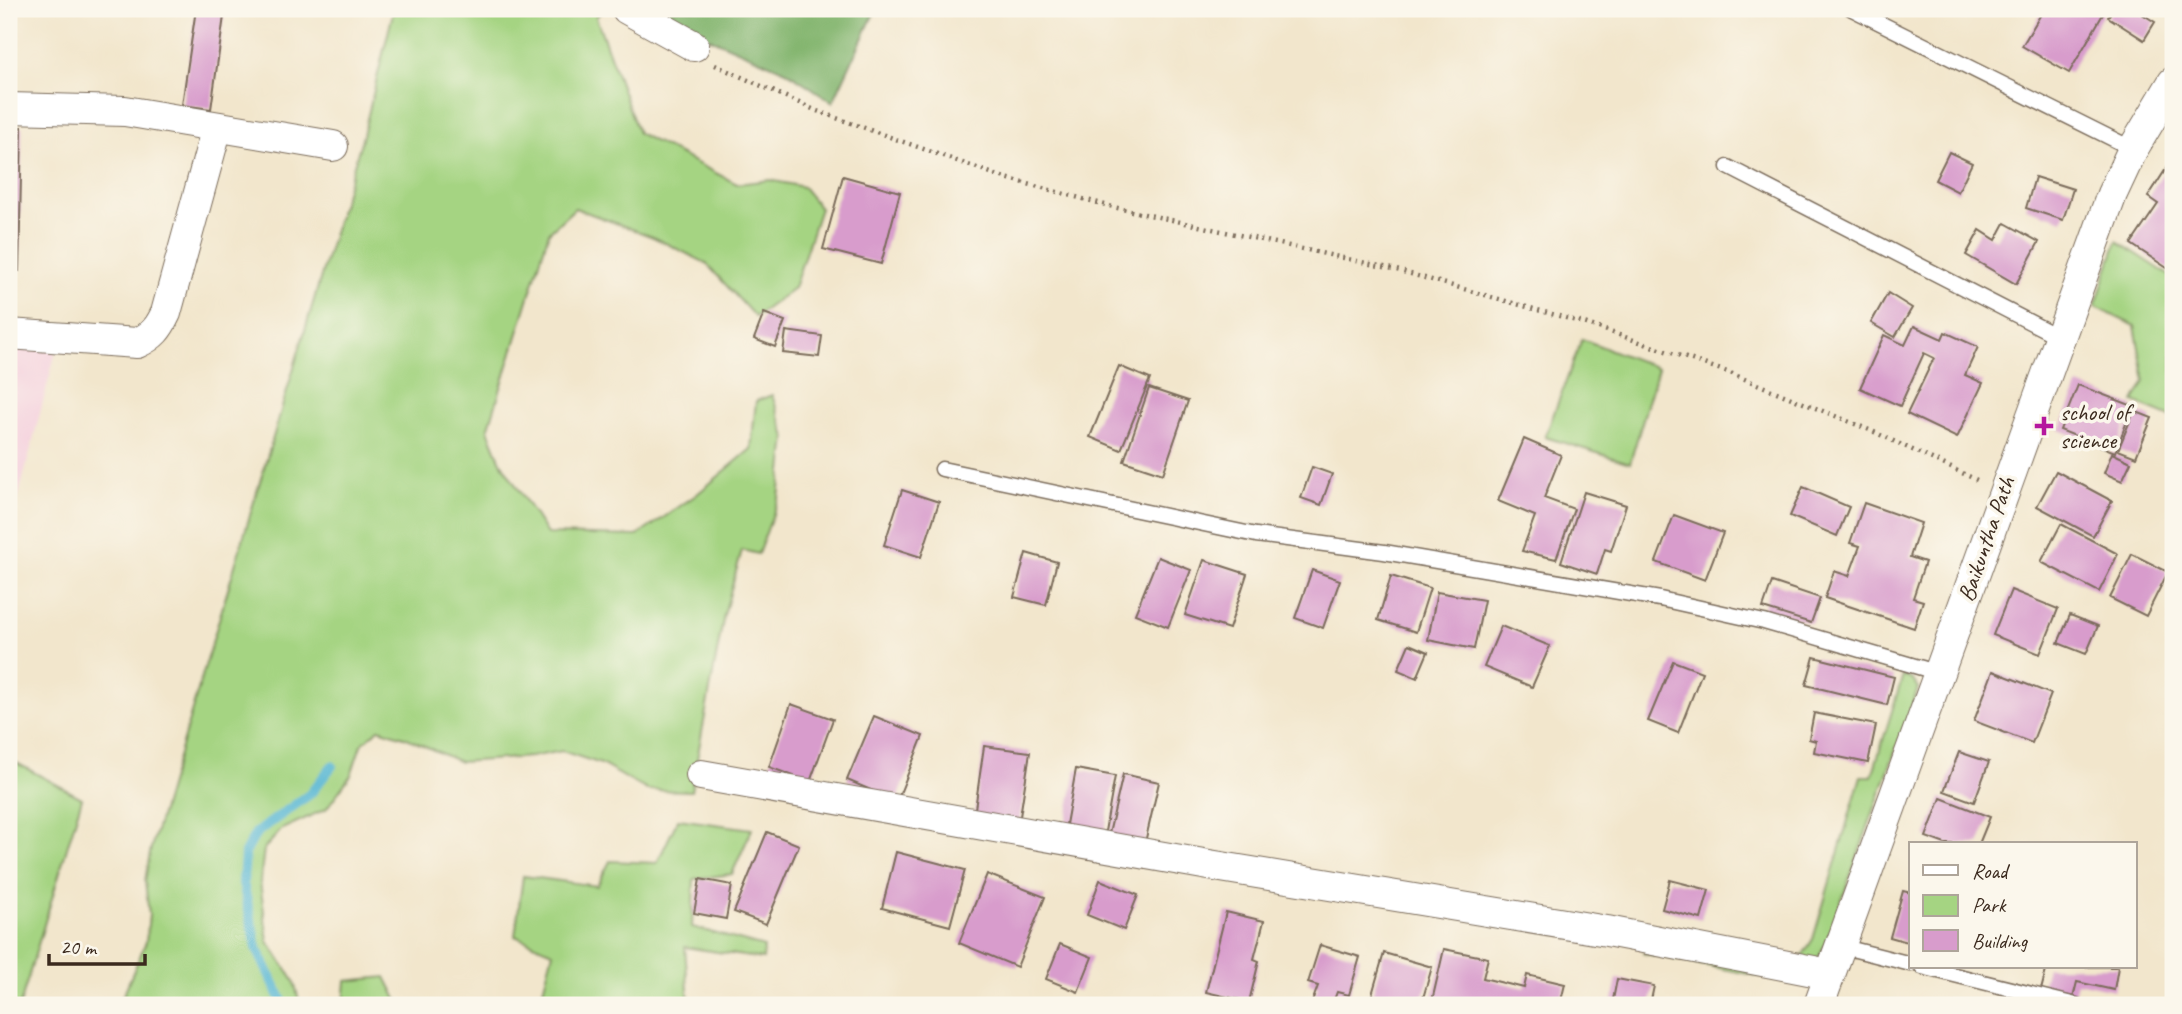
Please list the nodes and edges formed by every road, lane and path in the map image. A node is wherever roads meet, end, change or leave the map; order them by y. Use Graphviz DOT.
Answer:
graph roads {
  1 [pos="626,9"];
  2 [pos="1852,9"];
  3 [pos="700,53"];
  4 [pos="2173,82"];
  5 [pos="9,108"];
  6 [pos="217,127"];
  7 [pos="333,146"];
  8 [pos="2133,149"];
  9 [pos="1728,167"];
  10 [pos="9,334"];
  11 [pos="2059,337"];
  12 [pos="942,469"];
  13 [pos="2002,492"];
  14 [pos="1940,673"];
  15 [pos="701,775"];
  16 [pos="1840,946"];
  17 [pos="1909,963"];
  18 [pos="1926,968"];
  19 [pos="1829,974"];
  20 [pos="1819,1005"];
  21 [pos="2076,1005"];
  1 -- 3 [label="street"];
  2 -- 8 [label="lane"];
  3 -- 13 [label="path"];
  4 -- 8 [label="street, Baikuntha Path"];
  5 -- 6 [label="street"];
  6 -- 7 [label="street"];
  6 -- 10 [label="street"];
  8 -- 11 [label="street, Baikuntha Path"];
  9 -- 11 [label="lane"];
  11 -- 13 [label="street, Baikuntha Path"];
  12 -- 14 [label="lane"];
  13 -- 14 [label="street, Baikuntha Path"];
  14 -- 16 [label="street, Baikuntha Path"];
  15 -- 19 [label="street"];
  16 -- 17 [label="lane"];
  16 -- 19 [label="street, Baikuntha Path"];
  18 -- 21 [label="lane"];
  19 -- 20 [label="street, Baikuntha Path"];
}
